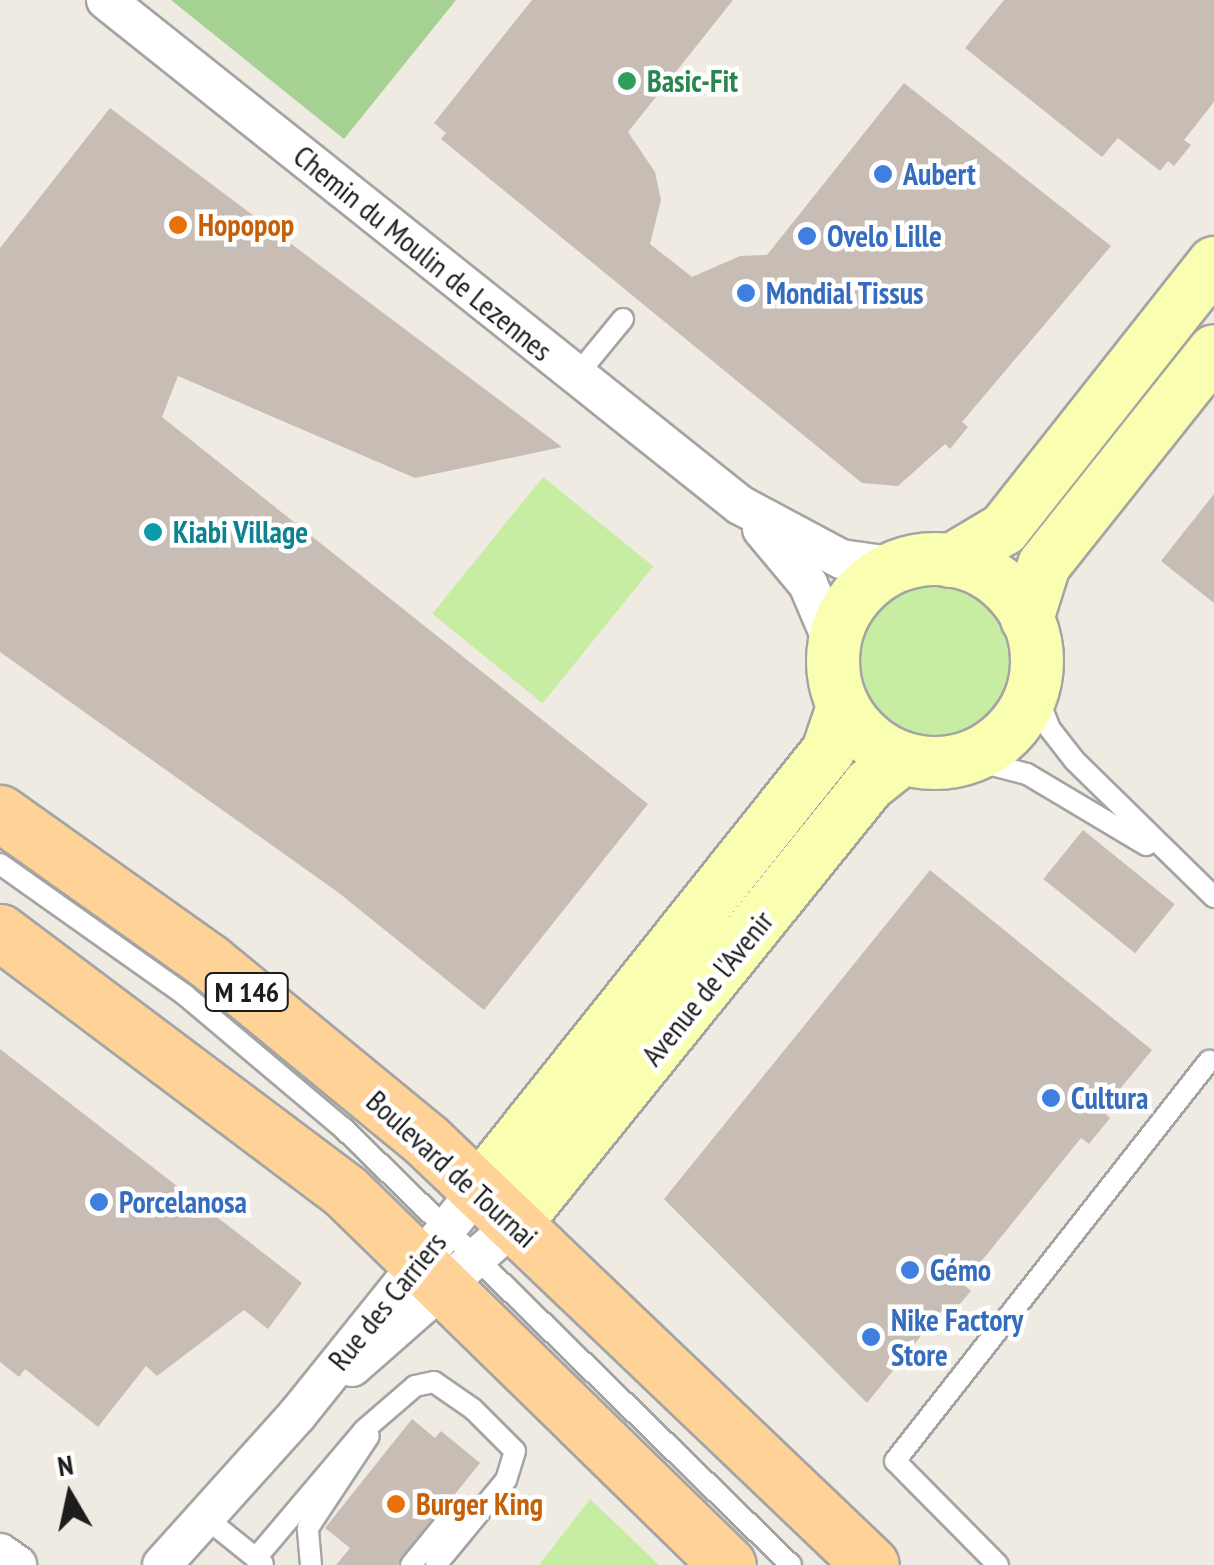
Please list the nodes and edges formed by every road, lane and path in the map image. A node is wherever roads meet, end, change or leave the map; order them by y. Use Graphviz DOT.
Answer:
graph roads {
  1 [pos="106,0"];
  2 [pos="1214,263"];
  3 [pos="623,319"];
  4 [pos="1214,351"];
  5 [pos="576,376"];
  6 [pos="740,505"];
  7 [pos="950,561"];
  8 [pos="898,566"];
  9 [pos="1027,618"];
  10 [pos="834,645"];
  11 [pos="1033,686"];
  12 [pos="843,706"];
  13 [pos="903,758"];
  14 [pos="965,758"];
  15 [pos="0,812"];
  16 [pos="0,864"];
  17 [pos="1178,865"];
  18 [pos="1214,897"];
  19 [pos="0,932"];
  20 [pos="1209,1061"];
  21 [pos="464,1241"];
  22 [pos="379,1417"];
  23 [pos="487,1503"];
  24 [pos="206,1518"];
  25 [pos="0,1553"];
  26 [pos="260,1561"];
  27 [pos="17,1565"];
  28 [pos="162,1565"];
  29 [pos="311,1565"];
  30 [pos="411,1565"];
  31 [pos="436,1565"];
  32 [pos="728,1565"];
  33 [pos="790,1565"];
  34 [pos="871,1565"];
  35 [pos="998,1565"];
  1 -- 5 [label="street, Chemin du Moulin de Lezennes"];
  2 -- 7 [label="main road"];
  3 -- 5 [label="lane"];
  4 -- 9 [label="main road"];
  5 -- 6 [label="street, Chemin du Moulin de Lezennes"];
  6 -- 8 [label="street, Chemin du Moulin de Lezennes"];
  6 -- 10 [label="street, Chemin du Moulin de Lezennes"];
  7 -- 8 [label="main road"];
  7 -- 9 [label="main road"];
  8 -- 10 [label="main road"];
  9 -- 11 [label="main road"];
  10 -- 12 [label="main road"];
  11 -- 14 [label="main road"];
  11 -- 17 [label="lane"];
  12 -- 13 [label="main road"];
  12 -- 21 [label="main road, Avenue de l'Avenir"];
  13 -- 14 [label="main road"];
  13 -- 21 [label="main road, Avenue de l'Avenir"];
  14 -- 17 [label="lane"];
  15 -- 21 [label="main road, Boulevard de Tournai / M 146"];
  16 -- 21 [label="lane"];
  17 -- 18 [label="lane"];
  19 -- 21 [label="main road, Boulevard de Tournai / M 146"];
  20 -- 35 [label="lane"];
  21 -- 24 [label="street, Rue des Carriers"];
  21 -- 32 [label="main road, Boulevard de Tournai / M 146"];
  21 -- 33 [label="lane"];
  21 -- 34 [label="main road, Boulevard de Tournai / M 146"];
  22 -- 23 [label="lane"];
  22 -- 26 [label="lane"];
  22 -- 29 [label="lane"];
  23 -- 30 [label="lane"];
  23 -- 31 [label="lane"];
  24 -- 26 [label="lane"];
  24 -- 28 [label="street, Rue des Carriers"];
  25 -- 27 [label="street"];
}
